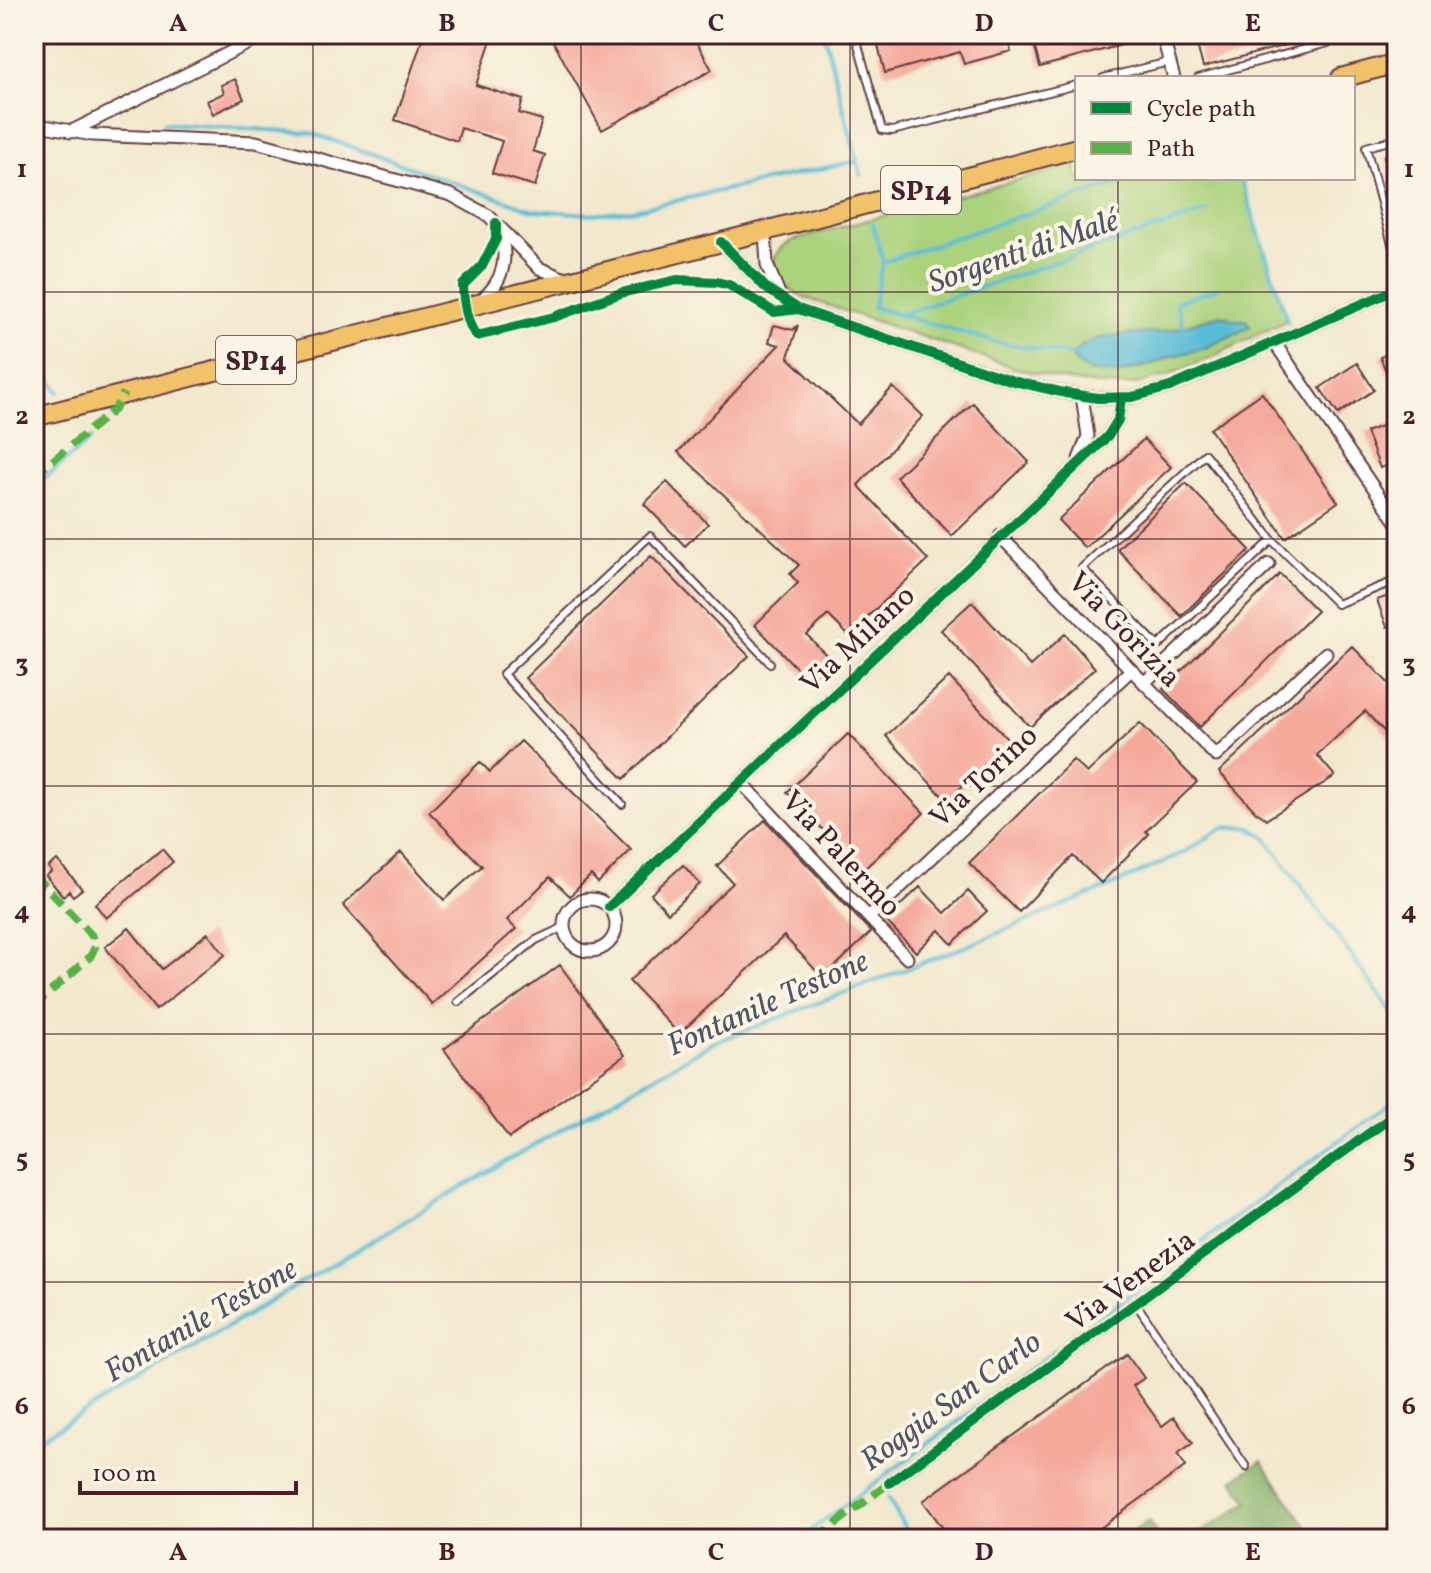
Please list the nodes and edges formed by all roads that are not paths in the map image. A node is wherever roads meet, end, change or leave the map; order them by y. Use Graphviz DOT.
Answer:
graph roads {
  1 [pos="267,34"];
  2 [pos="855,34"];
  3 [pos="1162,34"];
  4 [pos="1361,34"];
  5 [pos="1169,62"];
  6 [pos="1397,63"];
  7 [pos="1111,76"];
  8 [pos="1173,76"];
  9 [pos="1205,76"];
  10 [pos="1348,76"];
  11 [pos="1075,85"];
  12 [pos="34,124"];
  13 [pos="69,132"];
  14 [pos="1397,139"];
  15 [pos="1075,149"];
  16 [pos="496,223"];
  17 [pos="765,231"];
  18 [pos="721,242"];
  19 [pos="1397,263"];
  20 [pos="569,280"];
  21 [pos="1397,289"];
  22 [pos="782,300"];
  23 [pos="478,303"];
  24 [pos="1274,342"];
  25 [pos="1082,396"];
  26 [pos="1121,398"];
  27 [pos="34,417"];
  28 [pos="1077,463"];
  29 [pos="1397,522"];
  30 [pos="1000,536"];
  31 [pos="1272,540"];
  32 [pos="1269,564"];
  33 [pos="1397,580"];
  34 [pos="1326,653"];
  35 [pos="770,663"];
  36 [pos="1131,670"];
  37 [pos="1144,683"];
  38 [pos="741,782"];
  39 [pos="622,804"];
  40 [pos="609,907"];
  41 [pos="869,917"];
  42 [pos="564,927"];
  43 [pos="907,958"];
  44 [pos="458,1002"];
  45 [pos="1397,1113"];
  46 [pos="1137,1305"];
  47 [pos="1246,1467"];
  48 [pos="889,1483"];
  1 -- 13 [label="street"];
  2 -- 11 [label="lane"];
  3 -- 5 [label="street"];
  4 -- 9 [label="lane"];
  5 -- 7 [label="lane"];
  5 -- 8 [label="street"];
  6 -- 10 [label="main road"];
  12 -- 13 [label="street"];
  13 -- 16 [label="street"];
  14 -- 19 [label="lane"];
  15 -- 17 [label="main road, SP14"];
  16 -- 20 [label="street"];
  16 -- 23 [label="street"];
  17 -- 18 [label="main road, SP14"];
  17 -- 22 [label="street"];
  18 -- 20 [label="main road, SP14"];
  18 -- 22 [label="street"];
  20 -- 23 [label="main road, SP14"];
  21 -- 24 [label="street"];
  22 -- 25 [label="street"];
  23 -- 27 [label="main road, SP14"];
  24 -- 26 [label="street"];
  24 -- 29 [label="street"];
  25 -- 26 [label="street"];
  25 -- 28 [label="street"];
  26 -- 28 [label="street, Via Milano"];
  28 -- 30 [label="street, Via Milano"];
  30 -- 36 [label="street, Via Gorizia"];
  30 -- 38 [label="street, Via Milano"];
  31 -- 31 [label="lane"];
  31 -- 33 [label="lane"];
  32 -- 37 [label="street"];
  34 -- 37 [label="street, Via Gorizia"];
  35 -- 39 [label="lane"];
  36 -- 37 [label="street, Via Gorizia"];
  36 -- 41 [label="street, Via Torino"];
  38 -- 40 [label="street, Via Milano"];
  38 -- 41 [label="street, Via Palermo"];
  40 -- 42 [label="street"];
  40 -- 42 [label="street"];
  41 -- 43 [label="street, Via Palermo"];
  42 -- 44 [label="lane"];
  45 -- 46 [label="street, Via Venezia"];
  46 -- 47 [label="lane"];
  46 -- 48 [label="street, Via Venezia"];
}
